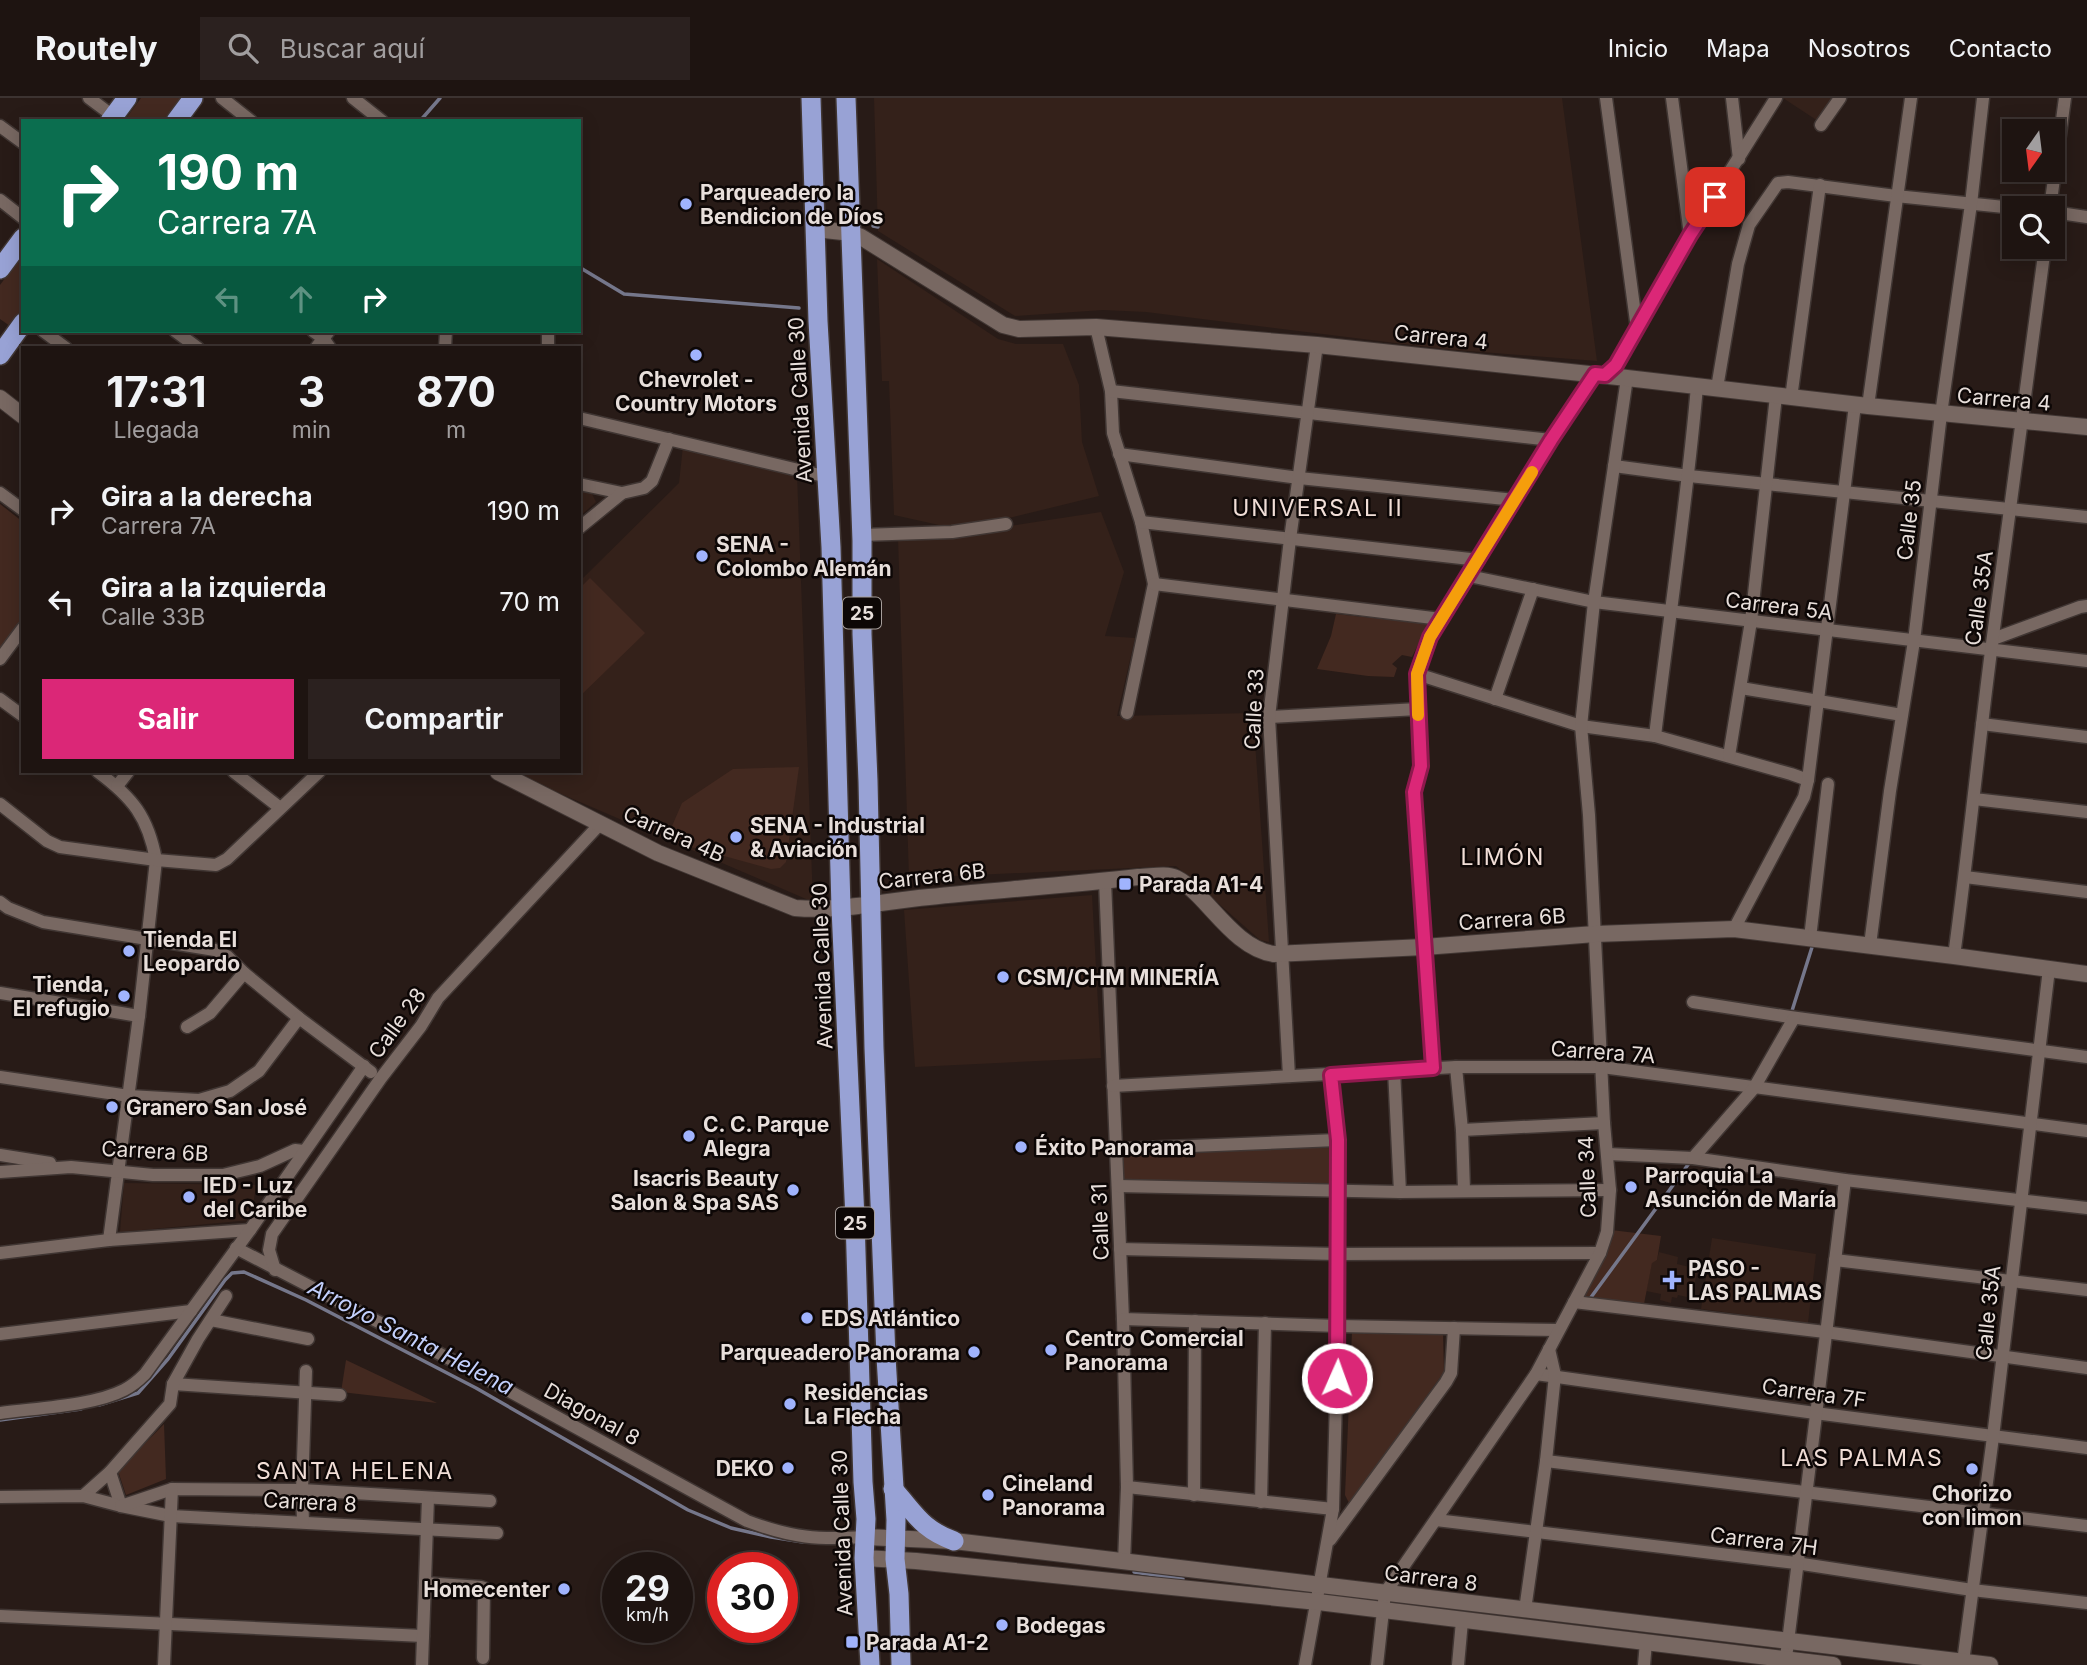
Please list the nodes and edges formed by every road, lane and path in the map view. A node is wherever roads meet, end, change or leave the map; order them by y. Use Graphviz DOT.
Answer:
graph roads {
  1 [pos="89,98"];
  2 [pos="127,98"];
  3 [pos="193,98"];
  4 [pos="222,98"];
  5 [pos="353,98"];
  6 [pos="811,98"];
  7 [pos="846,98"];
  8 [pos="1606,98"];
  9 [pos="1672,98"];
  10 [pos="1732,98"];
  11 [pos="1776,98"];
  12 [pos="1840,98"];
  13 [pos="1911,98"];
  14 [pos="1983,98"];
  15 [pos="2065,98"];
  16 [pos="112,118"];
  17 [pos="177,119"];
  18 [pos="248,119"];
  19 [pos="379,119"];
  20 [pos="1821,125"];
  21 [pos="0,126"];
  22 [pos="21,142"];
  23 [pos="1739,159"];
  24 [pos="1820,186"];
  25 [pos="1896,196"];
  26 [pos="2053,196"];
  27 [pos="0,200"];
  28 [pos="1971,204"];
  29 [pos="2002,207"];
  30 [pos="2065,213"];
  31 [pos="21,216"];
  32 [pos="2087,217"];
  33 [pos="815,229"];
  34 [pos="852,233"];
  35 [pos="1690,235"];
  36 [pos="21,241"];
  37 [pos="2043,259"];
  38 [pos="0,269"];
  39 [pos="1096,327"];
  40 [pos="1637,329"];
  41 [pos="12,333"];
  42 [pos="46,333"];
  43 [pos="178,333"];
  44 [pos="1317,345"];
  45 [pos="63,346"];
  46 [pos="195,346"];
  47 [pos="0,355"];
  48 [pos="1600,375"];
  49 [pos="1627,378"];
  50 [pos="1697,386"];
  51 [pos="1717,388"];
  52 [pos="1111,391"];
  53 [pos="1784,397"];
  54 [pos="0,398"];
  55 [pos="1862,406"];
  56 [pos="1307,413"];
  57 [pos="21,414"];
  58 [pos="1941,414"];
  59 [pos="581,418"];
  60 [pos="2021,421"];
  61 [pos="2087,427"];
  62 [pos="669,439"];
  63 [pos="1551,440"];
  64 [pos="1119,454"];
  65 [pos="1614,466"];
  66 [pos="1689,476"];
  67 [pos="828,477"];
  68 [pos="1299,478"];
  69 [pos="1766,483"];
  70 [pos="581,484"];
  71 [pos="622,492"];
  72 [pos="1845,492"];
  73 [pos="0,493"];
  74 [pos="1515,500"];
  75 [pos="1930,500"];
  76 [pos="21,509"];
  77 [pos="2011,509"];
  78 [pos="2087,517"];
  79 [pos="1141,522"];
  80 [pos="1006,524"];
  81 [pos="581,526"];
  82 [pos="862,535"];
  83 [pos="1290,539"];
  84 [pos="1479,560"];
  85 [pos="1469,576"];
  86 [pos="1154,584"];
  87 [pos="1533,589"];
  88 [pos="1283,600"];
  89 [pos="1594,602"];
  90 [pos="2087,606"];
  91 [pos="1670,613"];
  92 [pos="1441,619"];
  93 [pos="1751,621"];
  94 [pos="21,631"];
  95 [pos="1826,631"];
  96 [pos="1914,641"];
  97 [pos="1992,644"];
  98 [pos="0,659"];
  99 [pos="2087,661"];
  100 [pos="1417,674"];
  101 [pos="1741,688"];
  102 [pos="0,699"];
  103 [pos="1495,699"];
  104 [pos="1817,702"];
  105 [pos="1418,709"];
  106 [pos="1127,713"];
  107 [pos="21,715"];
  108 [pos="1902,715"];
  109 [pos="1269,717"];
  110 [pos="1982,724"];
  111 [pos="1581,726"];
  112 [pos="1655,736"];
  113 [pos="2087,737"];
  114 [pos="1729,756"];
  115 [pos="99,773"];
  116 [pos="127,773"];
  117 [pos="235,773"];
  118 [pos="318,773"];
  119 [pos="500,773"];
  120 [pos="1808,780"];
  121 [pos="1828,784"];
  122 [pos="117,786"];
  123 [pos="1974,799"];
  124 [pos="0,804"];
  125 [pos="279,807"];
  126 [pos="2087,812"];
  127 [pos="600,824"];
  128 [pos="156,860"];
  129 [pos="1965,877"];
  130 [pos="1105,881"];
  131 [pos="2087,892"];
  132 [pos="0,902"];
  133 [pos="871,904"];
  134 [pos="841,908"];
  135 [pos="1734,929"];
  136 [pos="1595,934"];
  137 [pos="147,938"];
  138 [pos="1810,939"];
  139 [pos="1870,945"];
  140 [pos="1424,947"];
  141 [pos="1283,954"];
  142 [pos="1954,956"];
  143 [pos="2049,969"];
  144 [pos="244,973"];
  145 [pos="2087,974"];
  146 [pos="0,993"];
  147 [pos="1693,1002"];
  148 [pos="139,1016"];
  149 [pos="299,1018"];
  150 [pos="1794,1018"];
  151 [pos="187,1027"];
  152 [pos="2040,1051"];
  153 [pos="2087,1057"];
  154 [pos="1602,1066"];
  155 [pos="1457,1067"];
  156 [pos="1433,1068"];
  157 [pos="1394,1070"];
  158 [pos="1331,1075"];
  159 [pos="1289,1076"];
  160 [pos="0,1077"];
  161 [pos="1113,1086"];
  162 [pos="1754,1088"];
  163 [pos="129,1096"];
  164 [pos="1604,1123"];
  165 [pos="2032,1124"];
  166 [pos="1462,1130"];
  167 [pos="2087,1131"];
  168 [pos="1338,1140"];
  169 [pos="1116,1149"];
  170 [pos="308,1154"];
  171 [pos="1608,1154"];
  172 [pos="0,1156"];
  173 [pos="1693,1158"];
  174 [pos="71,1167"];
  175 [pos="0,1171"];
  176 [pos="118,1171"];
  177 [pos="1845,1180"];
  178 [pos="1118,1186"];
  179 [pos="1338,1191"];
  180 [pos="1464,1191"];
  181 [pos="1610,1191"];
  182 [pos="1400,1192"];
  183 [pos="2021,1201"];
  184 [pos="2087,1208"];
  185 [pos="250,1230"];
  186 [pos="109,1240"];
  187 [pos="236,1248"];
  188 [pos="1120,1249"];
  189 [pos="0,1253"];
  190 [pos="1600,1253"];
  191 [pos="1338,1254"];
  192 [pos="1835,1260"];
  193 [pos="275,1270"];
  194 [pos="2011,1282"];
  195 [pos="2087,1290"];
  196 [pos="226,1296"];
  197 [pos="1574,1302"];
  198 [pos="191,1311"];
  199 [pos="1123,1319"];
  200 [pos="211,1320"];
  201 [pos="1195,1321"];
  202 [pos="1265,1323"];
  203 [pos="1338,1326"];
  204 [pos="1454,1328"];
  205 [pos="1558,1330"];
  206 [pos="1825,1332"];
  207 [pos="188,1333"];
  208 [pos="0,1334"];
  209 [pos="308,1339"];
  210 [pos="1549,1349"];
  211 [pos="2003,1356"];
  212 [pos="2087,1368"];
  213 [pos="306,1371"];
  214 [pos="1536,1374"];
  215 [pos="1555,1375"];
  216 [pos="173,1384"];
  217 [pos="306,1393"];
  218 [pos="340,1395"];
  219 [pos="0,1413"];
  220 [pos="1815,1413"];
  221 [pos="1993,1437"];
  222 [pos="2087,1448"];
  223 [pos="1546,1461"];
  224 [pos="110,1472"];
  225 [pos="1128,1487"];
  226 [pos="172,1489"];
  227 [pos="893,1489"];
  228 [pos="302,1490"];
  229 [pos="1805,1491"];
  230 [pos="1194,1495"];
  231 [pos="83,1496"];
  232 [pos="0,1497"];
  233 [pos="428,1498"];
  234 [pos="490,1501"];
  235 [pos="1261,1502"];
  236 [pos="121,1506"];
  237 [pos="1333,1509"];
  238 [pos="1983,1514"];
  239 [pos="170,1516"];
  240 [pos="1436,1520"];
  241 [pos="303,1522"];
  242 [pos="2087,1526"];
  243 [pos="427,1529"];
  244 [pos="497,1532"];
  245 [pos="1535,1533"];
  246 [pos="866,1538"];
  247 [pos="896,1538"];
  248 [pos="954,1541"];
  249 [pos="1328,1543"];
  250 [pos="864,1558"];
  251 [pos="895,1559"];
  252 [pos="1124,1562"];
  253 [pos="1797,1563"];
  254 [pos="425,1583"];
  255 [pos="1972,1590"];
  256 [pos="1385,1593"];
  257 [pos="1319,1594"];
  258 [pos="2087,1603"];
  259 [pos="1525,1610"];
  260 [pos="1383,1612"];
  261 [pos="0,1616"];
  262 [pos="1462,1621"];
  263 [pos="166,1624"];
  264 [pos="423,1636"];
  265 [pos="1787,1641"];
  266 [pos="1646,1642"];
  267 [pos="1807,1643"];
  268 [pos="483,1658"];
  269 [pos="1786,1658"];
  270 [pos="1963,1661"];
  271 [pos="1805,1663"];
  272 [pos="164,1665"];
  273 [pos="422,1665"];
  274 [pos="870,1665"];
  275 [pos="901,1665"];
  276 [pos="1305,1665"];
  277 [pos="1377,1665"];
  278 [pos="1458,1665"];
  279 [pos="1644,1665"];
  280 [pos="1833,1665"];
  281 [pos="1990,1665"];
  1 -- 16 [label="street"];
  2 -- 16 [label="highway"];
  3 -- 17 [label="highway"];
  4 -- 18 [label="street"];
  5 -- 19 [label="street"];
  6 -- 33 [label="highway, Avenida Calle 30 / 25"];
  7 -- 34 [label="highway, 25"];
  8 -- 40 [label="street"];
  9 -- 35 [label="street"];
  10 -- 23 [label="street"];
  11 -- 23 [label="street"];
  12 -- 20 [label="street"];
  13 -- 25 [label="street"];
  14 -- 28 [label="street, Calle 35"];
  15 -- 26 [label="street"];
  21 -- 22 [label="street"];
  23 -- 35 [label="street"];
  24 -- 25 [label="street"];
  24 -- 51 [label="street"];
  24 -- 53 [label="street"];
  25 -- 28 [label="street"];
  25 -- 55 [label="street"];
  27 -- 31 [label="street"];
  28 -- 29 [label="street"];
  28 -- 58 [label="street, Calle 35"];
  30 -- 32 [label="street"];
  33 -- 34 [label="street, Carrera 4"];
  33 -- 67 [label="highway, Avenida Calle 30 / 25"];
  34 -- 39 [label="street, Carrera 4"];
  34 -- 82 [label="highway, 25"];
  35 -- 40 [label="street"];
  36 -- 38 [label="highway"];
  37 -- 60 [label="street, Calle 35A"];
  39 -- 44 [label="street, Carrera 4"];
  39 -- 52 [label="street"];
  40 -- 48 [label="street"];
  41 -- 47 [label="highway"];
  42 -- 45 [label="street"];
  43 -- 46 [label="street"];
  44 -- 48 [label="street, Carrera 4"];
  44 -- 56 [label="street, Calle 33"];
  48 -- 49 [label="street, Carrera 4"];
  48 -- 63 [label="street"];
  49 -- 50 [label="street, Carrera 4"];
  49 -- 65 [label="street, Calle 34"];
  50 -- 51 [label="street, Carrera 4"];
  50 -- 66 [label="street"];
  51 -- 53 [label="street, Carrera 4"];
  52 -- 56 [label="street"];
  52 -- 64 [label="street"];
  53 -- 55 [label="street, Carrera 4"];
  53 -- 69 [label="street"];
  54 -- 57 [label="street"];
  55 -- 58 [label="street, Carrera 4"];
  55 -- 72 [label="street"];
  56 -- 63 [label="street"];
  56 -- 68 [label="street, Calle 33"];
  58 -- 60 [label="street, Carrera 4"];
  58 -- 75 [label="street, Calle 35"];
  59 -- 62 [label="street"];
  60 -- 61 [label="street, Carrera 4"];
  60 -- 77 [label="street, Calle 35A"];
  62 -- 67 [label="street"];
  62 -- 71 [label="street"];
  63 -- 74 [label="street"];
  64 -- 68 [label="street"];
  64 -- 79 [label="street"];
  65 -- 66 [label="street"];
  65 -- 89 [label="street, Calle 34"];
  66 -- 69 [label="street"];
  66 -- 91 [label="street"];
  67 -- 134 [label="highway, Avenida Calle 30 / 25"];
  68 -- 74 [label="street"];
  68 -- 83 [label="street, Calle 33"];
  69 -- 72 [label="street"];
  69 -- 93 [label="street"];
  70 -- 71 [label="street"];
  71 -- 81 [label="street"];
  72 -- 75 [label="street"];
  72 -- 95 [label="street"];
  73 -- 76 [label="street"];
  74 -- 84 [label="street"];
  75 -- 77 [label="street"];
  75 -- 96 [label="street, Calle 35"];
  77 -- 78 [label="street"];
  77 -- 97 [label="street, Calle 35A"];
  79 -- 83 [label="street"];
  79 -- 86 [label="street"];
  80 -- 82 [label="street"];
  82 -- 133 [label="highway, 25"];
  83 -- 84 [label="street"];
  83 -- 88 [label="street, Calle 33"];
  84 -- 85 [label="street"];
  85 -- 87 [label="street, Carrera 5A"];
  85 -- 92 [label="street"];
  86 -- 88 [label="street"];
  86 -- 106 [label="street"];
  87 -- 89 [label="street, Carrera 5A"];
  87 -- 103 [label="street"];
  88 -- 92 [label="street"];
  88 -- 109 [label="street, Calle 33"];
  89 -- 91 [label="street, Carrera 5A"];
  89 -- 111 [label="street, Calle 34"];
  90 -- 97 [label="street"];
  91 -- 93 [label="street, Carrera 5A"];
  91 -- 112 [label="street"];
  92 -- 100 [label="street"];
  93 -- 95 [label="street, Carrera 5A"];
  93 -- 101 [label="street"];
  94 -- 98 [label="street"];
  95 -- 96 [label="street, Carrera 5A"];
  95 -- 104 [label="street"];
  96 -- 97 [label="street, Carrera 5A"];
  96 -- 108 [label="street, Calle 35"];
  97 -- 99 [label="street, Carrera 5A"];
  97 -- 110 [label="street, Calle 35A"];
  100 -- 103 [label="street"];
  100 -- 105 [label="street"];
  101 -- 104 [label="street"];
  101 -- 114 [label="street"];
  102 -- 107 [label="street"];
  103 -- 111 [label="street"];
  104 -- 108 [label="street"];
  104 -- 120 [label="street"];
  105 -- 109 [label="street"];
  105 -- 140 [label="street"];
  108 -- 139 [label="street, Calle 35"];
  109 -- 141 [label="street, Calle 33"];
  110 -- 113 [label="street"];
  110 -- 123 [label="street, Calle 35A"];
  111 -- 112 [label="street"];
  111 -- 136 [label="street, Calle 34"];
  112 -- 114 [label="street"];
  114 -- 120 [label="street"];
  115 -- 122 [label="street"];
  116 -- 122 [label="street"];
  117 -- 125 [label="street"];
  118 -- 125 [label="street"];
  119 -- 127 [label="street, Carrera 4B"];
  120 -- 135 [label="street"];
  121 -- 138 [label="street"];
  122 -- 128 [label="street"];
  123 -- 126 [label="street"];
  123 -- 129 [label="street, Calle 35A"];
  124 -- 128 [label="street"];
  125 -- 128 [label="street"];
  127 -- 134 [label="street, Carrera 4B"];
  127 -- 193 [label="street, Calle 28"];
  128 -- 137 [label="street"];
  129 -- 131 [label="street"];
  129 -- 142 [label="street, Calle 35A"];
  130 -- 133 [label="street, Carrera 6B"];
  130 -- 141 [label="street, Carrera 6B"];
  130 -- 161 [label="street, Calle 31"];
  132 -- 137 [label="street"];
  133 -- 134 [label="street, Carrera 6B"];
  133 -- 227 [label="highway, 25"];
  134 -- 246 [label="highway, Avenida Calle 30 / 25"];
  135 -- 136 [label="street, Carrera 6B"];
  135 -- 138 [label="street, Carrera 6B"];
  136 -- 140 [label="street, Carrera 6B"];
  136 -- 154 [label="street, Calle 34"];
  137 -- 144 [label="street"];
  137 -- 148 [label="street"];
  138 -- 139 [label="street, Carrera 6B"];
  139 -- 142 [label="street, Carrera 6B"];
  140 -- 141 [label="street, Carrera 6B"];
  140 -- 156 [label="street"];
  141 -- 159 [label="street, Calle 33"];
  142 -- 143 [label="street, Carrera 6B"];
  143 -- 145 [label="street, Carrera 6B"];
  143 -- 152 [label="street, Calle 35A"];
  144 -- 149 [label="street"];
  144 -- 151 [label="street"];
  146 -- 148 [label="street"];
  147 -- 150 [label="street"];
  148 -- 163 [label="street"];
  149 -- 163 [label="street"];
  149 -- 170 [label="street"];
  150 -- 152 [label="street"];
  150 -- 162 [label="street"];
  152 -- 153 [label="street"];
  152 -- 165 [label="street, Calle 35A"];
  154 -- 155 [label="street, Carrera 7A"];
  154 -- 162 [label="street, Carrera 7A"];
  154 -- 164 [label="street, Calle 34"];
  155 -- 156 [label="street, Carrera 7A"];
  155 -- 166 [label="street"];
  156 -- 157 [label="street, Carrera 7A"];
  157 -- 158 [label="street, Carrera 7A"];
  157 -- 182 [label="street"];
  158 -- 159 [label="street, Carrera 7A"];
  158 -- 168 [label="street"];
  159 -- 161 [label="street, Carrera 7A"];
  160 -- 163 [label="street"];
  161 -- 169 [label="street, Calle 31"];
  162 -- 165 [label="street, Carrera 7A"];
  162 -- 173 [label="street"];
  163 -- 176 [label="street"];
  164 -- 166 [label="street"];
  164 -- 171 [label="street, Calle 34"];
  165 -- 167 [label="street, Carrera 7A"];
  165 -- 183 [label="street, Calle 35A"];
  166 -- 180 [label="street"];
  168 -- 169 [label="street"];
  168 -- 179 [label="street"];
  169 -- 178 [label="street, Calle 31"];
  170 -- 176 [label="street, Carrera 6B"];
  170 -- 185 [label="street"];
  171 -- 173 [label="street"];
  171 -- 181 [label="street, Calle 34"];
  172 -- 174 [label="street"];
  173 -- 177 [label="street"];
  174 -- 175 [label="street, Carrera 6B"];
  174 -- 176 [label="street, Carrera 6B"];
  176 -- 186 [label="street"];
  177 -- 183 [label="street"];
  177 -- 192 [label="street"];
  178 -- 179 [label="street"];
  178 -- 188 [label="street, Calle 31"];
  179 -- 182 [label="street"];
  179 -- 191 [label="street"];
  180 -- 181 [label="street"];
  180 -- 182 [label="street"];
  181 -- 190 [label="street, Calle 34"];
  183 -- 184 [label="street"];
  183 -- 194 [label="street, Calle 35A"];
  185 -- 186 [label="street"];
  185 -- 187 [label="street"];
  186 -- 189 [label="street"];
  187 -- 193 [label="street, Diagonal 8"];
  187 -- 198 [label="street"];
  188 -- 191 [label="street"];
  188 -- 199 [label="street, Calle 31"];
  190 -- 191 [label="street"];
  190 -- 197 [label="street, Calle 34"];
  191 -- 203 [label="street"];
  192 -- 194 [label="street"];
  192 -- 206 [label="street"];
  193 -- 246 [label="street, Diagonal 8"];
  194 -- 195 [label="street"];
  194 -- 211 [label="street, Calle 35A"];
  196 -- 200 [label="street"];
  197 -- 205 [label="street, Calle 34"];
  197 -- 206 [label="street"];
  198 -- 207 [label="street"];
  198 -- 208 [label="street"];
  199 -- 201 [label="street"];
  199 -- 225 [label="street, Calle 31"];
  200 -- 207 [label="street"];
  200 -- 209 [label="street"];
  201 -- 202 [label="street"];
  201 -- 230 [label="street"];
  202 -- 203 [label="street"];
  202 -- 235 [label="street"];
  203 -- 204 [label="street"];
  203 -- 237 [label="street"];
  204 -- 205 [label="street"];
  204 -- 249 [label="street"];
  205 -- 210 [label="street, Calle 34"];
  206 -- 211 [label="street"];
  206 -- 220 [label="street"];
  207 -- 216 [label="street"];
  207 -- 219 [label="street"];
  210 -- 214 [label="street, Calle 34"];
  210 -- 215 [label="street"];
  211 -- 212 [label="street"];
  211 -- 221 [label="street, Calle 35A"];
  213 -- 217 [label="street"];
  214 -- 215 [label="street, Carrera 7F"];
  214 -- 240 [label="street, Calle 34"];
  215 -- 220 [label="street, Carrera 7F"];
  215 -- 223 [label="street"];
  216 -- 217 [label="street"];
  216 -- 224 [label="street"];
  217 -- 218 [label="street"];
  217 -- 228 [label="street"];
  220 -- 221 [label="street, Carrera 7F"];
  220 -- 229 [label="street"];
  221 -- 222 [label="street, Carrera 7F"];
  221 -- 238 [label="street, Calle 35A"];
  223 -- 229 [label="street"];
  223 -- 245 [label="street"];
  224 -- 231 [label="street"];
  224 -- 236 [label="street"];
  225 -- 230 [label="street"];
  225 -- 252 [label="street, Calle 31"];
  226 -- 228 [label="street, Carrera 8"];
  226 -- 236 [label="street, Carrera 8"];
  226 -- 239 [label="street"];
  227 -- 247 [label="highway, 25"];
  227 -- 248 [label="highway"];
  228 -- 233 [label="street, Carrera 8"];
  228 -- 241 [label="street"];
  229 -- 238 [label="street"];
  229 -- 253 [label="street"];
  230 -- 235 [label="street"];
  231 -- 232 [label="street, Carrera 8"];
  231 -- 236 [label="street, Carrera 8"];
  233 -- 234 [label="street, Carrera 8"];
  233 -- 243 [label="street"];
  235 -- 237 [label="street"];
  236 -- 239 [label="street, Carrera 8"];
  237 -- 249 [label="street"];
  238 -- 242 [label="street"];
  238 -- 255 [label="street, Calle 35A"];
  239 -- 241 [label="street, Carrera 8"];
  239 -- 263 [label="street"];
  240 -- 245 [label="street, Carrera 7H"];
  240 -- 256 [label="street, Calle 34"];
  241 -- 243 [label="street, Carrera 8"];
  243 -- 244 [label="street, Carrera 8"];
  243 -- 254 [label="street"];
  245 -- 253 [label="street, Carrera 7H"];
  245 -- 259 [label="street"];
  246 -- 247 [label="street, Carrera 8"];
  246 -- 250 [label="highway, Avenida Calle 30 / 25"];
  247 -- 248 [label="street, Carrera 8"];
  247 -- 251 [label="highway, 25"];
  248 -- 252 [label="street, Carrera 8"];
  249 -- 257 [label="street"];
  250 -- 251 [label="street, Carrera 8"];
  250 -- 274 [label="highway, Avenida Calle 30 / 25"];
  251 -- 257 [label="street, Carrera 8"];
  251 -- 275 [label="highway, 25"];
  252 -- 257 [label="street, Carrera 8"];
  253 -- 255 [label="street, Carrera 7H"];
  253 -- 265 [label="street"];
  254 -- 264 [label="street"];
  254 -- 268 [label="street"];
  255 -- 258 [label="street, Carrera 7H"];
  255 -- 270 [label="street, Calle 35A"];
  256 -- 257 [label="street, Carrera 8"];
  256 -- 259 [label="street, Carrera 8"];
  256 -- 260 [label="street"];
  257 -- 260 [label="street, Carrera 8"];
  257 -- 276 [label="street"];
  259 -- 265 [label="street, Carrera 8"];
  260 -- 262 [label="street, Carrera 8"];
  260 -- 277 [label="street"];
  261 -- 263 [label="street"];
  262 -- 266 [label="street, Carrera 8"];
  262 -- 278 [label="street"];
  263 -- 264 [label="street"];
  263 -- 272 [label="street"];
  264 -- 273 [label="street"];
  265 -- 267 [label="street, Carrera 8"];
  265 -- 269 [label="street"];
  266 -- 269 [label="street, Carrera 8"];
  266 -- 279 [label="street"];
  267 -- 270 [label="street, Carrera 8"];
  267 -- 271 [label="street"];
  269 -- 271 [label="street, Carrera 8"];
  270 -- 281 [label="street, Carrera 8"];
  271 -- 280 [label="street, Carrera 8"];
}
